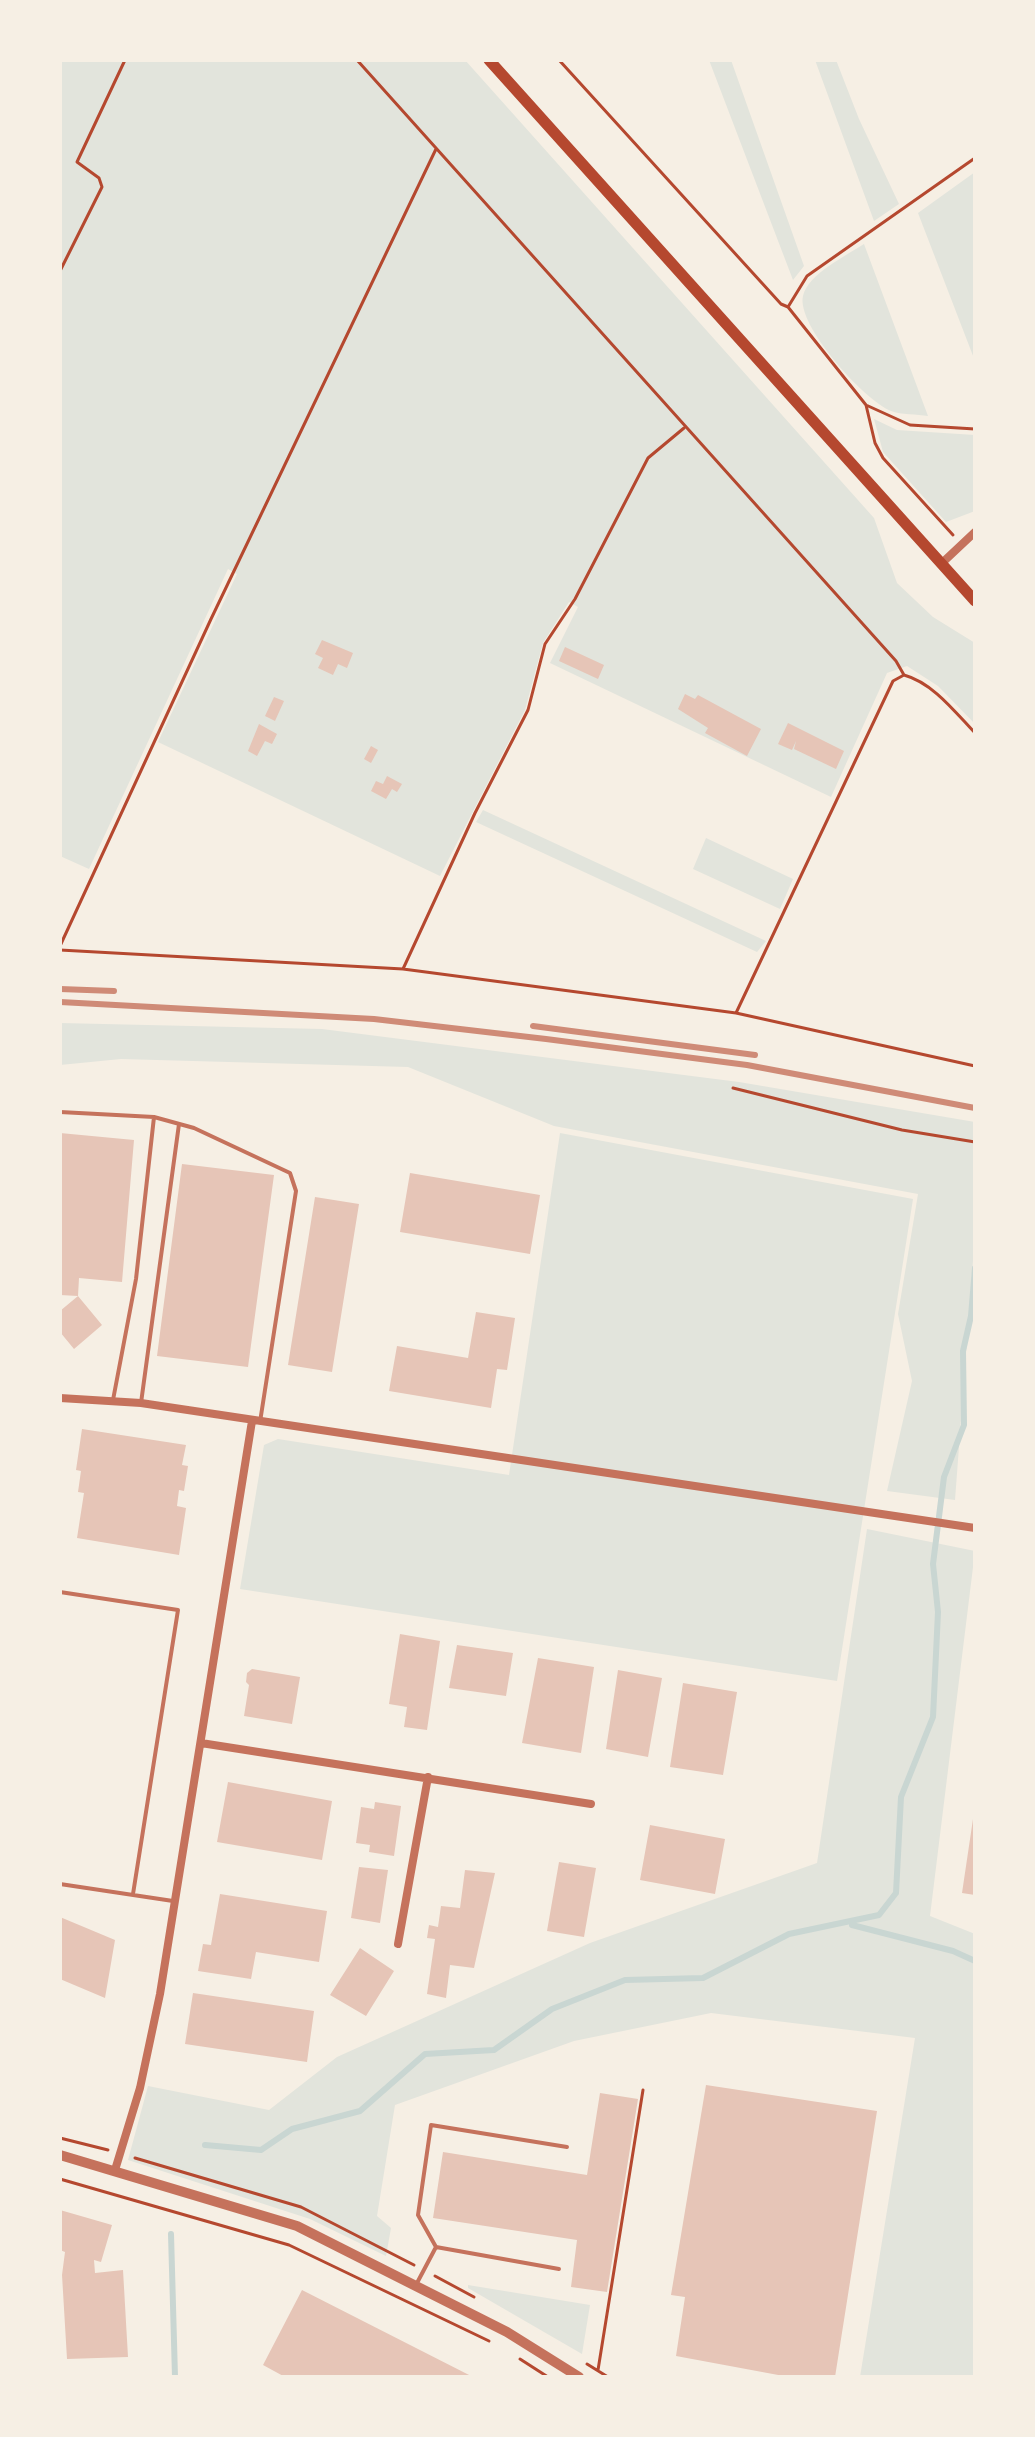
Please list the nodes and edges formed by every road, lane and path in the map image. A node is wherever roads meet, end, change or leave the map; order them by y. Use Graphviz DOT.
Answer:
graph roads {
  1 [pos="125,60"];
  2 [pos="357,60"];
  3 [pos="489,60"];
  4 [pos="559,60"];
  5 [pos="436,149"];
  6 [pos="975,158"];
  7 [pos="60,271"];
  8 [pos="788,307"];
  9 [pos="866,405"];
  10 [pos="685,428"];
  11 [pos="975,429"];
  12 [pos="975,532"];
  13 [pos="960,544"];
  14 [pos="942,563"];
  15 [pos="975,601"];
  16 [pos="904,675"];
  17 [pos="975,733"];
  18 [pos="60,948"];
  19 [pos="403,969"];
  20 [pos="736,1013"];
  21 [pos="975,1066"];
  22 [pos="733,1088"];
  23 [pos="60,1112"];
  24 [pos="154,1117"];
  25 [pos="179,1124"];
  26 [pos="975,1142"];
  27 [pos="60,1398"];
  28 [pos="113,1400"];
  29 [pos="141,1403"];
  30 [pos="256,1422"];
  31 [pos="975,1528"];
  32 [pos="60,1592"];
  33 [pos="201,1743"];
  34 [pos="428,1777"];
  35 [pos="591,1804"];
  36 [pos="60,1884"];
  37 [pos="133,1894"];
  38 [pos="176,1901"];
  39 [pos="398,1944"];
  40 [pos="643,2090"];
  41 [pos="60,2138"];
  42 [pos="67,2139"];
  43 [pos="567,2147"];
  44 [pos="60,2155"];
  45 [pos="115,2170"];
  46 [pos="60,2179"];
  47 [pos="436,2247"];
  48 [pos="559,2269"];
  49 [pos="416,2285"];
  50 [pos="498,2346"];
  51 [pos="510,2353"];
  52 [pos="598,2370"];
  53 [pos="548,2377"];
  54 [pos="579,2377"];
  1 -- 7 [label="path"];
  2 -- 5 [label="path"];
  3 -- 14 [label="main road"];
  4 -- 8 [label="path"];
  5 -- 10 [label="path"];
  5 -- 18 [label="path"];
  6 -- 8 [label="path"];
  8 -- 9 [label="path"];
  9 -- 11 [label="path"];
  9 -- 13 [label="path"];
  10 -- 16 [label="path"];
  10 -- 19 [label="path"];
  12 -- 13 [label="street"];
  13 -- 14 [label="street"];
  14 -- 15 [label="main road"];
  16 -- 17 [label="path"];
  16 -- 20 [label="path"];
  18 -- 19 [label="path"];
  19 -- 20 [label="path"];
  20 -- 21 [label="path"];
  22 -- 26 [label="path"];
  23 -- 24 [label="lane"];
  24 -- 25 [label="lane"];
  24 -- 28 [label="lane"];
  25 -- 29 [label="lane"];
  25 -- 30 [label="lane"];
  27 -- 28 [label="street"];
  28 -- 29 [label="street"];
  29 -- 30 [label="street"];
  30 -- 31 [label="street"];
  30 -- 33 [label="street"];
  32 -- 37 [label="lane"];
  33 -- 34 [label="street"];
  33 -- 38 [label="street"];
  34 -- 35 [label="street"];
  34 -- 39 [label="street"];
  36 -- 37 [label="lane"];
  37 -- 38 [label="lane"];
  38 -- 45 [label="street"];
  40 -- 52 [label="path"];
  41 -- 42 [label="path"];
  43 -- 47 [label="lane"];
  44 -- 45 [label="street"];
  45 -- 49 [label="street"];
  46 -- 50 [label="path"];
  47 -- 48 [label="lane"];
  47 -- 49 [label="lane"];
  49 -- 54 [label="street"];
  51 -- 53 [label="path"];
}
